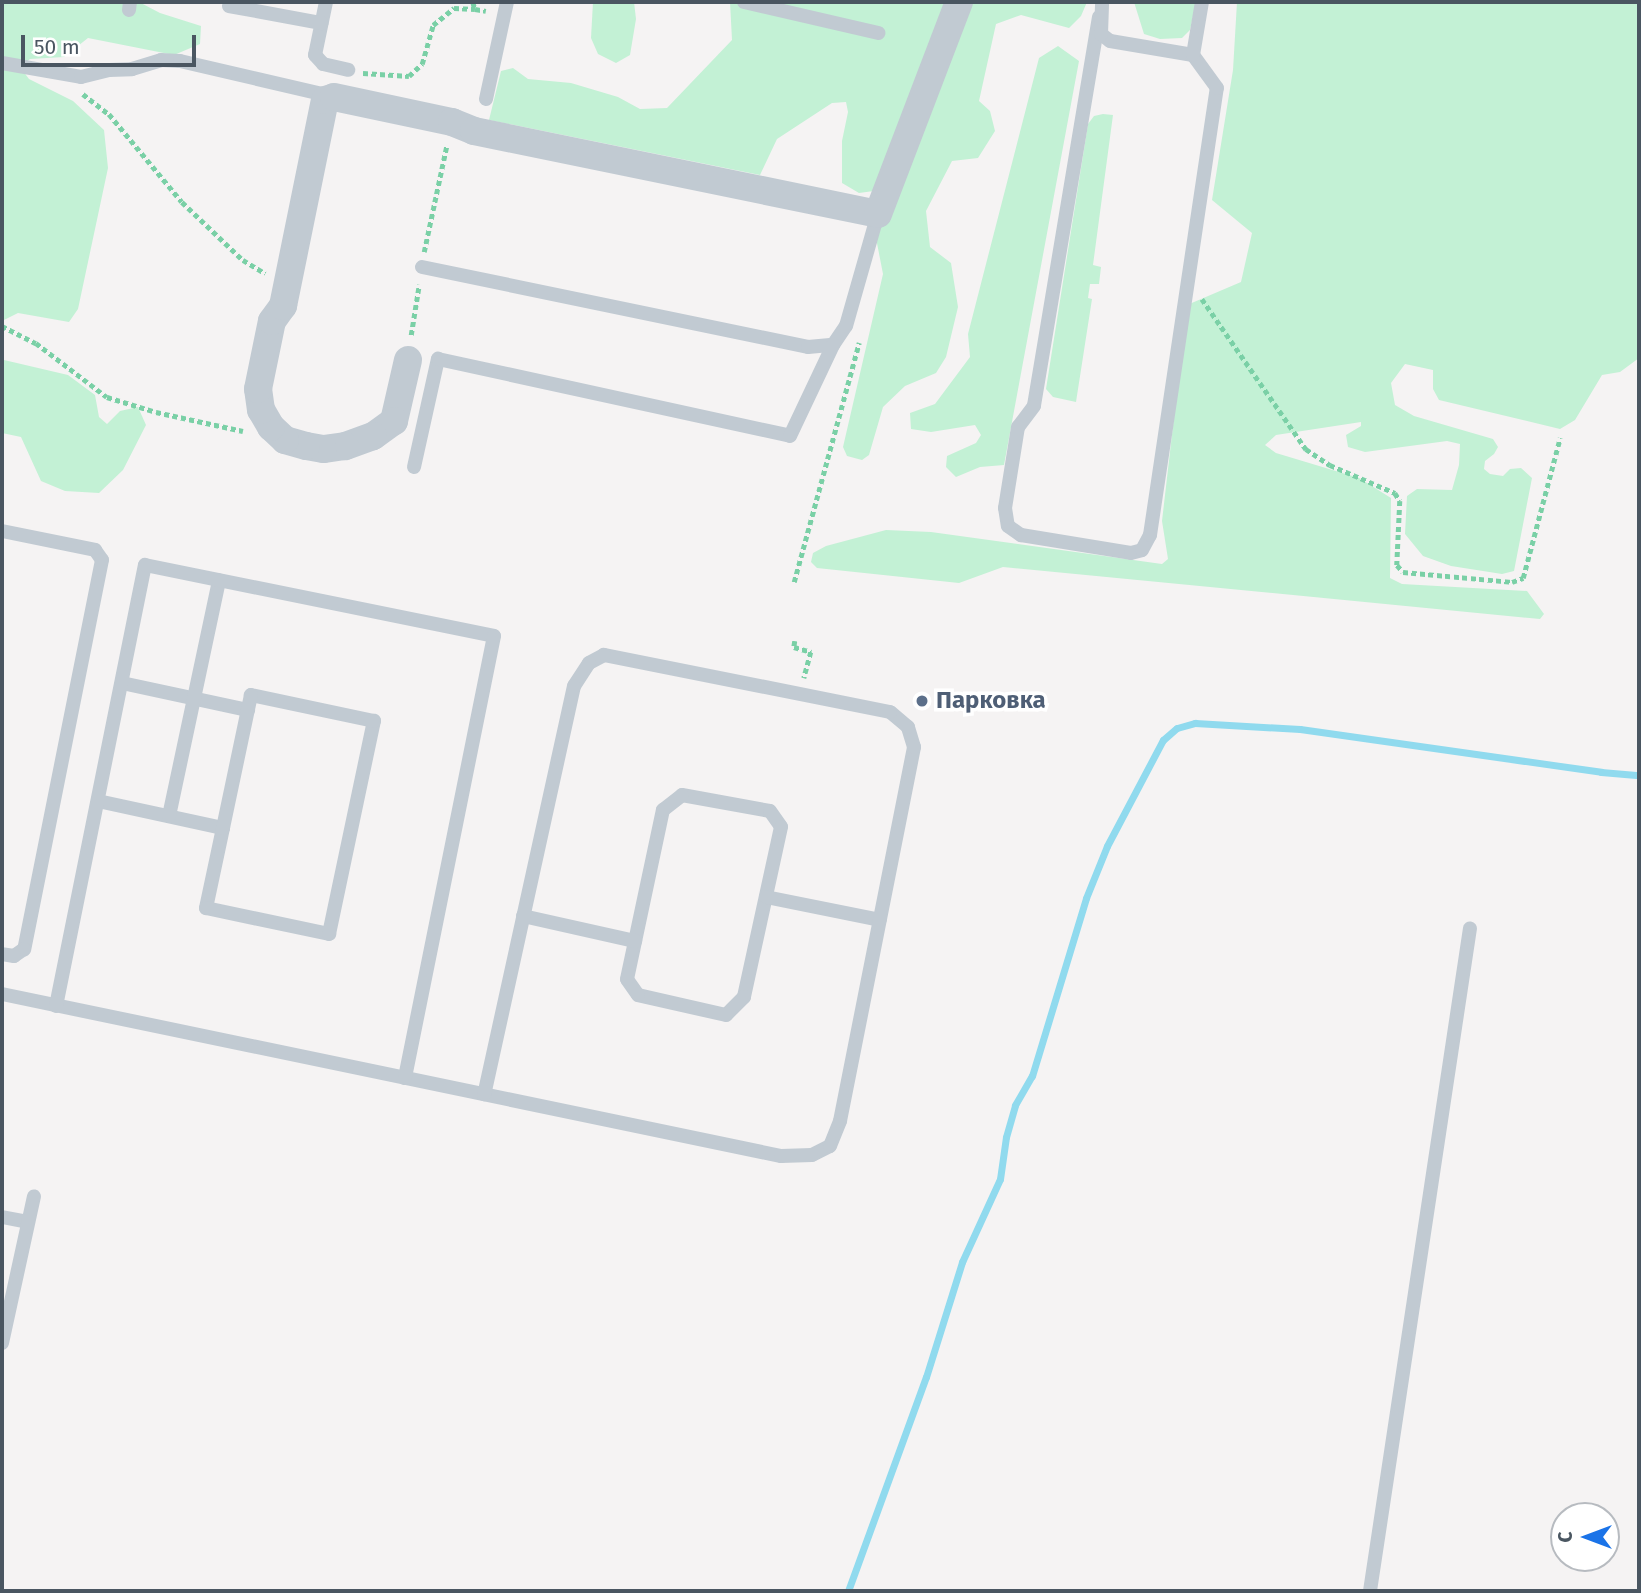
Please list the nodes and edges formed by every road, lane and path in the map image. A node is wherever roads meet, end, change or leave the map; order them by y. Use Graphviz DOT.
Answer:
graph roads {
  1 [pos="326,2"];
  2 [pos="507,2"];
  3 [pos="744,2"];
  4 [pos="959,2"];
  5 [pos="1102,2"];
  6 [pos="1202,2"];
  7 [pos="229,6"];
  8 [pos="475,9"];
  9 [pos="1099,17"];
  10 [pos="321,23"];
  11 [pos="878,33"];
  12 [pos="1193,55"];
  13 [pos="2,62"];
  14 [pos="348,70"];
  15 [pos="44,71"];
  16 [pos="334,97"];
  17 [pos="486,99"];
  18 [pos="452,122"];
  19 [pos="878,214"];
  20 [pos="422,267"];
  21 [pos="1188,278"];
  22 [pos="287,286"];
  23 [pos="2,326"];
  24 [pos="859,340"];
  25 [pos="833,345"];
  26 [pos="408,360"];
  27 [pos="246,432"];
  28 [pos="1560,438"];
  29 [pos="414,467"];
  30 [pos="2,531"];
  31 [pos="219,580"];
  32 [pos="794,582"];
  33 [pos="795,641"];
  34 [pos="122,683"];
  35 [pos="800,694"];
  36 [pos="194,699"];
  37 [pos="248,710"];
  38 [pos="98,801"];
  39 [pos="169,816"];
  40 [pos="223,828"];
  41 [pos="766,897"];
  42 [pos="523,916"];
  43 [pos="880,920"];
  44 [pos="1470,928"];
  45 [pos="635,941"];
  46 [pos="2,954"];
  47 [pos="2,994"];
  48 [pos="56,1006"];
  49 [pos="405,1078"];
  50 [pos="484,1094"];
  51 [pos="34,1196"];
  52 [pos="2,1217"];
  53 [pos="28,1222"];
  54 [pos="2,1338"];
  55 [pos="1370,1591"];
  1 -- 10 [label="lane"];
  2 -- 17 [label="lane"];
  3 -- 11 [label="lane"];
  4 -- 19 [label="street"];
  5 -- 9 [label="lane"];
  6 -- 12 [label="lane"];
  7 -- 10 [label="lane"];
  8 -- 14 [label="path"];
  9 -- 12 [label="lane"];
  9 -- 21 [label="lane"];
  10 -- 14 [label="lane"];
  12 -- 21 [label="lane"];
  13 -- 15 [label="lane"];
  15 -- 16 [label="lane"];
  15 -- 22 [label="path"];
  16 -- 18 [label="street"];
  16 -- 22 [label="street"];
  18 -- 19 [label="street"];
  18 -- 20 [label="path"];
  19 -- 25 [label="lane"];
  20 -- 25 [label="lane"];
  20 -- 26 [label="path"];
  21 -- 28 [label="path"];
  22 -- 26 [label="street"];
  23 -- 27 [label="path"];
  24 -- 32 [label="path"];
  25 -- 29 [label="lane"];
  30 -- 46 [label="lane"];
  31 -- 34 [label="lane"];
  31 -- 36 [label="lane"];
  31 -- 49 [label="lane"];
  33 -- 35 [label="path"];
  34 -- 36 [label="lane"];
  34 -- 38 [label="lane"];
  35 -- 42 [label="lane"];
  35 -- 43 [label="lane"];
  36 -- 37 [label="lane"];
  36 -- 39 [label="lane"];
  37 -- 40 [label="lane"];
  37 -- 40 [label="lane"];
  38 -- 39 [label="lane"];
  38 -- 48 [label="lane"];
  39 -- 40 [label="lane"];
  41 -- 43 [label="lane"];
  41 -- 45 [label="lane"];
  41 -- 45 [label="lane"];
  42 -- 45 [label="lane"];
  42 -- 50 [label="lane"];
  43 -- 50 [label="lane"];
  44 -- 55 [label="lane"];
  47 -- 48 [label="lane"];
  48 -- 49 [label="lane"];
  49 -- 50 [label="lane"];
  51 -- 53 [label="lane"];
  52 -- 53 [label="lane"];
  53 -- 54 [label="lane"];
}
